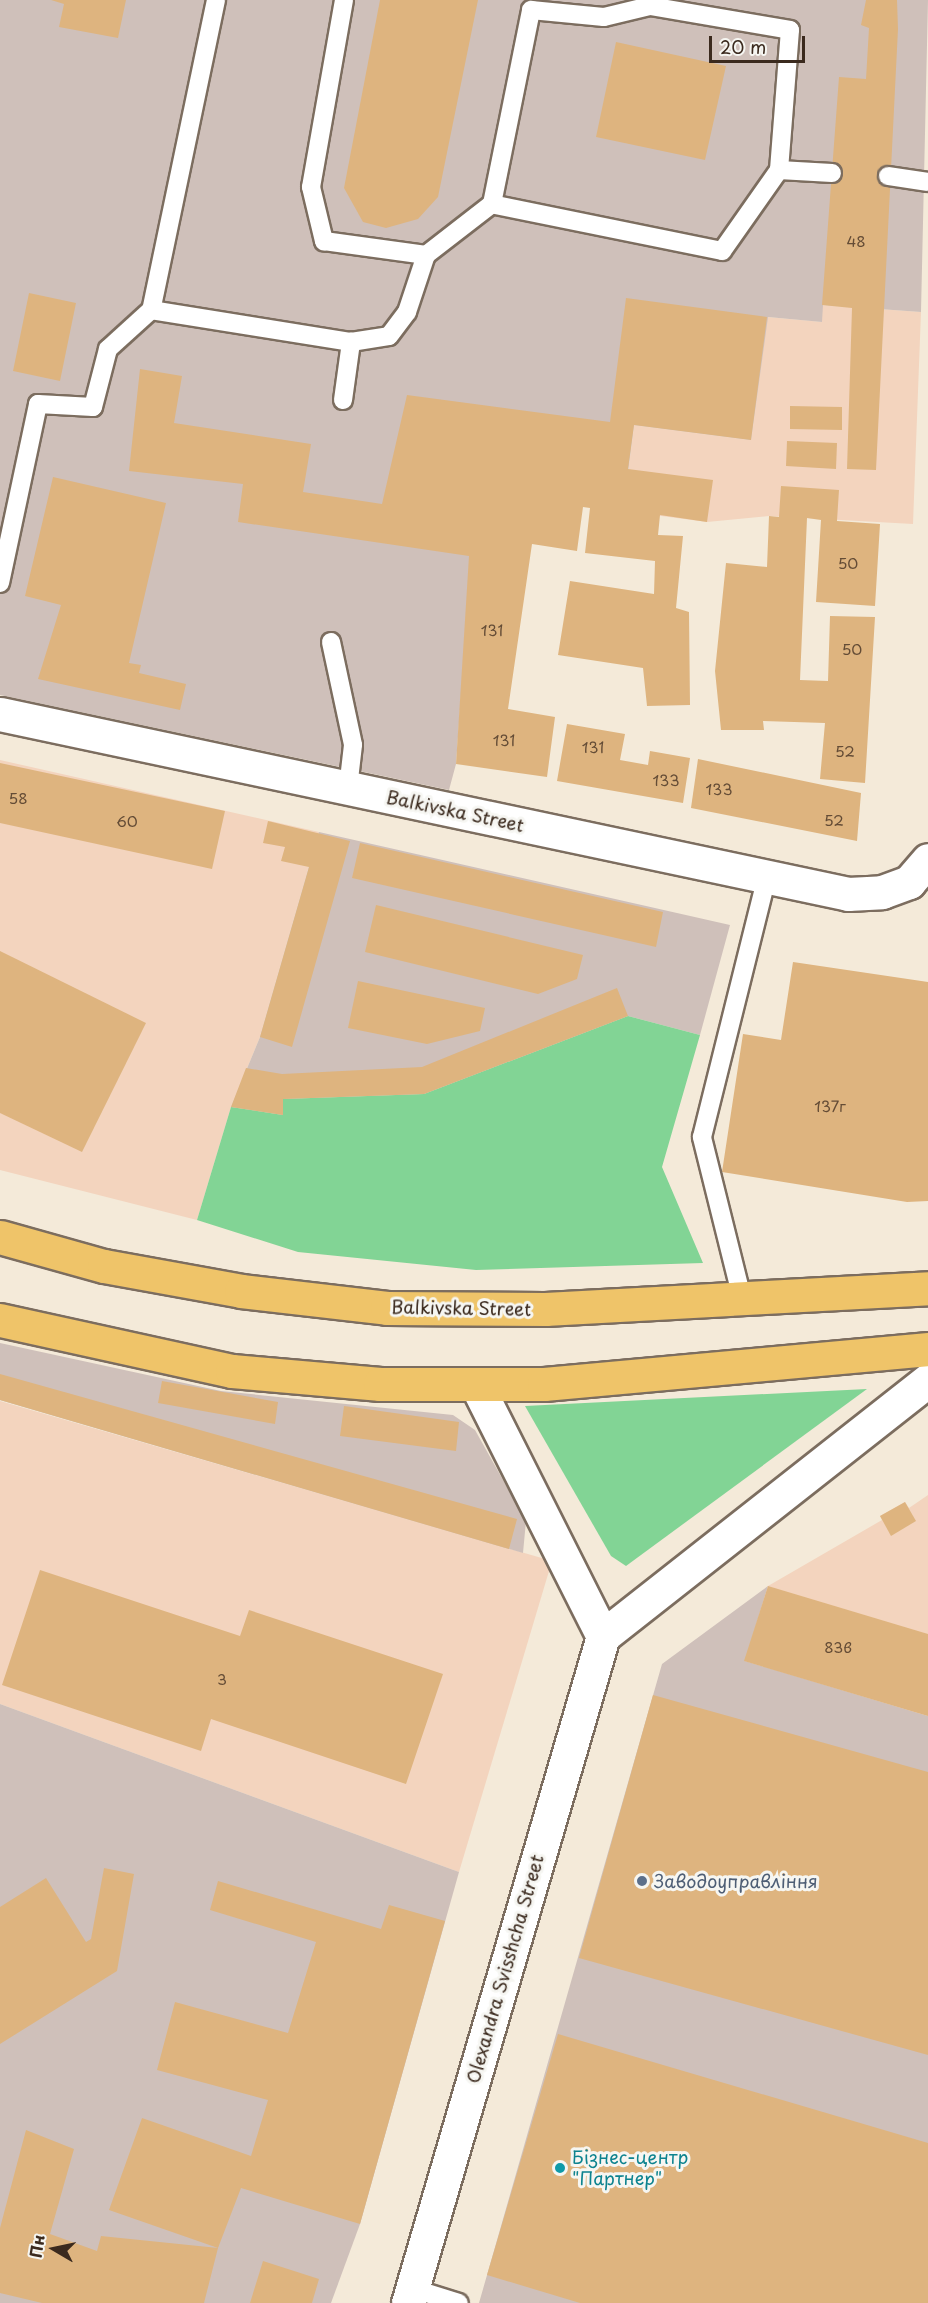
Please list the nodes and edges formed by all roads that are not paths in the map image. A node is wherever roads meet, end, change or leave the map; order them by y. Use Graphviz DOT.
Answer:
graph roads {
  1 [pos="216,0"];
  2 [pos="344,0"];
  3 [pos="529,5"];
  4 [pos="779,170"];
  5 [pos="832,173"];
  6 [pos="888,176"];
  7 [pos="928,182"];
  8 [pos="492,204"];
  9 [pos="426,255"];
  10 [pos="151,310"];
  11 [pos="351,342"];
  12 [pos="343,400"];
  13 [pos="0,583"];
  14 [pos="331,642"];
  15 [pos="0,714"];
  16 [pos="348,788"];
  17 [pos="919,871"];
  18 [pos="767,877"];
  19 [pos="0,1237"];
  20 [pos="928,1288"];
  21 [pos="742,1298"];
  22 [pos="0,1320"];
  23 [pos="928,1349"];
  24 [pos="928,1380"];
  25 [pos="477,1386"];
  26 [pos="603,1636"];
  27 [pos="409,2295"];
  28 [pos="459,2303"];
  1 -- 10 [label="lane"];
  2 -- 9 [label="lane"];
  3 -- 4 [label="lane"];
  3 -- 8 [label="lane"];
  4 -- 5 [label="lane"];
  4 -- 8 [label="lane"];
  6 -- 7 [label="lane"];
  8 -- 9 [label="lane"];
  9 -- 11 [label="lane"];
  10 -- 11 [label="lane"];
  10 -- 13 [label="lane"];
  11 -- 12 [label="lane"];
  14 -- 16 [label="lane"];
  15 -- 16 [label="street, Balkivska Street"];
  16 -- 18 [label="street, Balkivska Street"];
  17 -- 18 [label="street, Balkivska Street"];
  18 -- 21 [label="lane"];
  19 -- 21 [label="main road, Balkivska Street"];
  20 -- 21 [label="main road, Balkivska Street"];
  22 -- 25 [label="main road"];
  23 -- 25 [label="main road"];
  24 -- 26 [label="street"];
  25 -- 26 [label="street"];
  26 -- 27 [label="street, Olexandra Svisshcha Street"];
  27 -- 28 [label="lane"];
}
